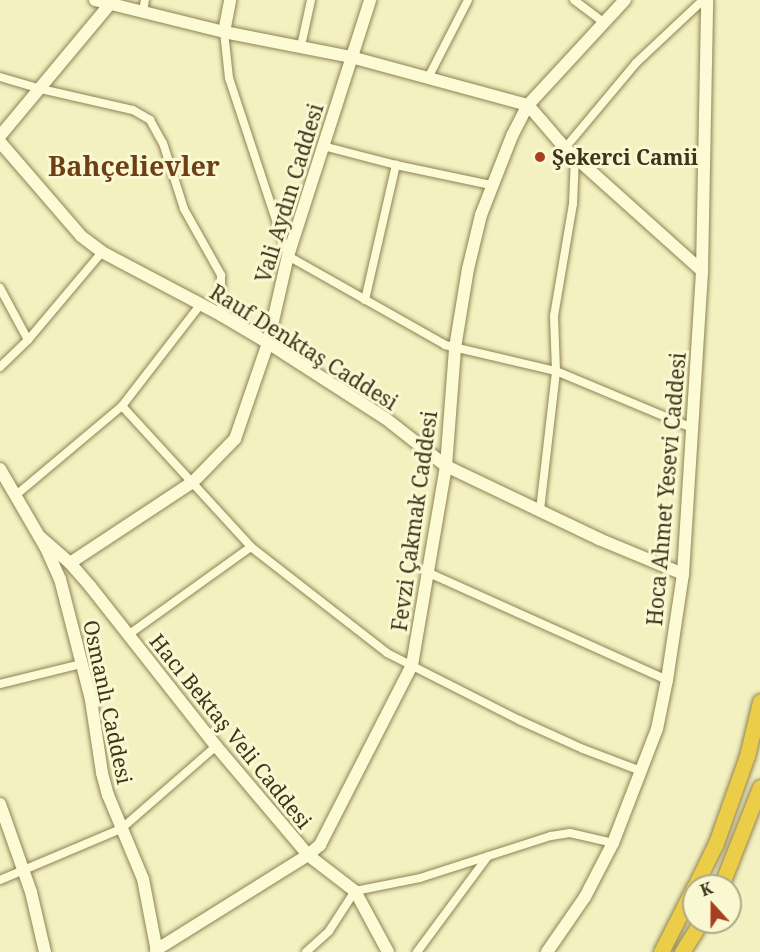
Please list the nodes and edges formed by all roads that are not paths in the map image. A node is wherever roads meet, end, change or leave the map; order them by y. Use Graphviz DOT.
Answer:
graph roads {
  1 [pos="94,0"];
  2 [pos="230,0"];
  3 [pos="311,0"];
  4 [pos="370,0"];
  5 [pos="468,0"];
  6 [pos="574,0"];
  7 [pos="625,0"];
  8 [pos="705,0"];
  9 [pos="109,5"];
  10 [pos="144,6"];
  11 [pos="604,23"];
  12 [pos="224,32"];
  13 [pos="301,46"];
  14 [pos="351,57"];
  15 [pos="429,76"];
  16 [pos="0,77"];
  17 [pos="41,90"];
  18 [pos="528,105"];
  19 [pos="0,136"];
  20 [pos="0,142"];
  21 [pos="323,146"];
  22 [pos="565,148"];
  23 [pos="575,157"];
  24 [pos="396,165"];
  25 [pos="491,185"];
  26 [pos="102,252"];
  27 [pos="288,256"];
  28 [pos="702,271"];
  29 [pos="0,288"];
  30 [pos="365,300"];
  31 [pos="200,304"];
  32 [pos="221,315"];
  33 [pos="28,340"];
  34 [pos="267,343"];
  35 [pos="455,348"];
  36 [pos="0,367"];
  37 [pos="556,371"];
  38 [pos="122,406"];
  39 [pos="692,428"];
  40 [pos="446,466"];
  41 [pos="0,469"];
  42 [pos="194,482"];
  43 [pos="16,495"];
  44 [pos="540,510"];
  45 [pos="39,536"];
  46 [pos="251,547"];
  47 [pos="70,563"];
  48 [pos="429,573"];
  49 [pos="683,574"];
  50 [pos="128,635"];
  51 [pos="81,664"];
  52 [pos="412,665"];
  53 [pos="667,680"];
  54 [pos="0,684"];
  55 [pos="760,702"];
  56 [pos="216,746"];
  57 [pos="642,771"];
  58 [pos="760,787"];
  59 [pos="0,804"];
  60 [pos="121,829"];
  61 [pos="614,843"];
  62 [pos="308,855"];
  63 [pos="489,855"];
  64 [pos="24,871"];
  65 [pos="700,874"];
  66 [pos="726,874"];
  67 [pos="0,880"];
  68 [pos="355,891"];
  69 [pos="682,911"];
  70 [pos="693,934"];
  71 [pos="157,951"];
  72 [pos="45,952"];
  73 [pos="306,952"];
  74 [pos="388,952"];
  75 [pos="417,952"];
  76 [pos="547,952"];
  77 [pos="661,952"];
  78 [pos="682,952"];
  1 -- 9 [label="street"];
  2 -- 12 [label="street"];
  3 -- 13 [label="street"];
  4 -- 14 [label="street, Vali Aydın Caddesi"];
  5 -- 15 [label="street"];
  6 -- 11 [label="street"];
  7 -- 11 [label="street, Fevzi Çakmak Caddesi"];
  8 -- 22 [label="street"];
  8 -- 28 [label="street, Hoca Ahmet Yesevi Caddesi"];
  9 -- 10 [label="street"];
  9 -- 17 [label="street"];
  10 -- 12 [label="street"];
  11 -- 18 [label="street, Fevzi Çakmak Caddesi"];
  12 -- 13 [label="street"];
  12 -- 27 [label="street"];
  13 -- 14 [label="street"];
  14 -- 15 [label="street"];
  14 -- 21 [label="street, Vali Aydın Caddesi"];
  15 -- 18 [label="street"];
  16 -- 17 [label="street"];
  17 -- 19 [label="street"];
  17 -- 32 [label="street"];
  18 -- 22 [label="street"];
  18 -- 25 [label="street, Fevzi Çakmak Caddesi"];
  20 -- 26 [label="street, Rauf Denktaş Caddesi"];
  21 -- 24 [label="street"];
  21 -- 27 [label="street, Vali Aydın Caddesi"];
  22 -- 23 [label="street"];
  23 -- 28 [label="street"];
  23 -- 37 [label="street"];
  24 -- 25 [label="street"];
  24 -- 30 [label="street"];
  25 -- 35 [label="street, Fevzi Çakmak Caddesi"];
  26 -- 31 [label="street, Rauf Denktaş Caddesi"];
  26 -- 33 [label="street"];
  27 -- 30 [label="street"];
  27 -- 34 [label="street, Vali Aydın Caddesi"];
  28 -- 39 [label="street, Hoca Ahmet Yesevi Caddesi"];
  29 -- 33 [label="street"];
  30 -- 35 [label="street"];
  31 -- 32 [label="street, Rauf Denktaş Caddesi"];
  31 -- 38 [label="street"];
  32 -- 34 [label="street, Rauf Denktaş Caddesi"];
  33 -- 36 [label="street"];
  34 -- 40 [label="street, Rauf Denktaş Caddesi"];
  34 -- 42 [label="street, Vali Aydın Caddesi"];
  35 -- 37 [label="street"];
  35 -- 40 [label="street, Fevzi Çakmak Caddesi"];
  37 -- 39 [label="street"];
  37 -- 44 [label="street"];
  38 -- 42 [label="street"];
  38 -- 43 [label="street"];
  39 -- 49 [label="street, Hoca Ahmet Yesevi Caddesi"];
  40 -- 44 [label="street, Rauf Denktaş Caddesi"];
  40 -- 48 [label="street, Fevzi Çakmak Caddesi"];
  41 -- 43 [label="street, Osmanlı Caddesi"];
  42 -- 46 [label="street"];
  42 -- 47 [label="street, Vali Aydın Caddesi"];
  43 -- 45 [label="street, Osmanlı Caddesi"];
  44 -- 49 [label="street, Rauf Denktaş Caddesi"];
  45 -- 47 [label="street, Hacı Bektaş Veli Caddesi"];
  45 -- 51 [label="street, Osmanlı Caddesi"];
  46 -- 50 [label="street"];
  46 -- 52 [label="street"];
  47 -- 50 [label="street, Hacı Bektaş Veli Caddesi"];
  48 -- 52 [label="street, Fevzi Çakmak Caddesi"];
  48 -- 53 [label="street"];
  49 -- 53 [label="street, Hoca Ahmet Yesevi Caddesi"];
  50 -- 56 [label="street, Hacı Bektaş Veli Caddesi"];
  51 -- 54 [label="street"];
  51 -- 60 [label="street, Osmanlı Caddesi"];
  52 -- 57 [label="street"];
  52 -- 62 [label="street, Fevzi Çakmak Caddesi"];
  53 -- 57 [label="street, Hoca Ahmet Yesevi Caddesi"];
  55 -- 65 [label="highway"];
  56 -- 60 [label="street"];
  56 -- 62 [label="street, Hacı Bektaş Veli Caddesi"];
  57 -- 61 [label="street, Hoca Ahmet Yesevi Caddesi"];
  58 -- 66 [label="highway"];
  59 -- 64 [label="street"];
  60 -- 64 [label="street"];
  60 -- 71 [label="street, Osmanlı Caddesi"];
  61 -- 63 [label="street"];
  61 -- 76 [label="street, Hoca Ahmet Yesevi Caddesi"];
  62 -- 68 [label="street, Hacı Bektaş Veli Caddesi"];
  62 -- 71 [label="street, Fevzi Çakmak Caddesi"];
  63 -- 68 [label="street"];
  63 -- 75 [label="street"];
  64 -- 67 [label="street"];
  64 -- 72 [label="street"];
  68 -- 73 [label="street"];
  68 -- 74 [label="street, Hacı Bektaş Veli Caddesi"];
  69 -- 77 [label="highway"];
  70 -- 78 [label="highway"];
}
